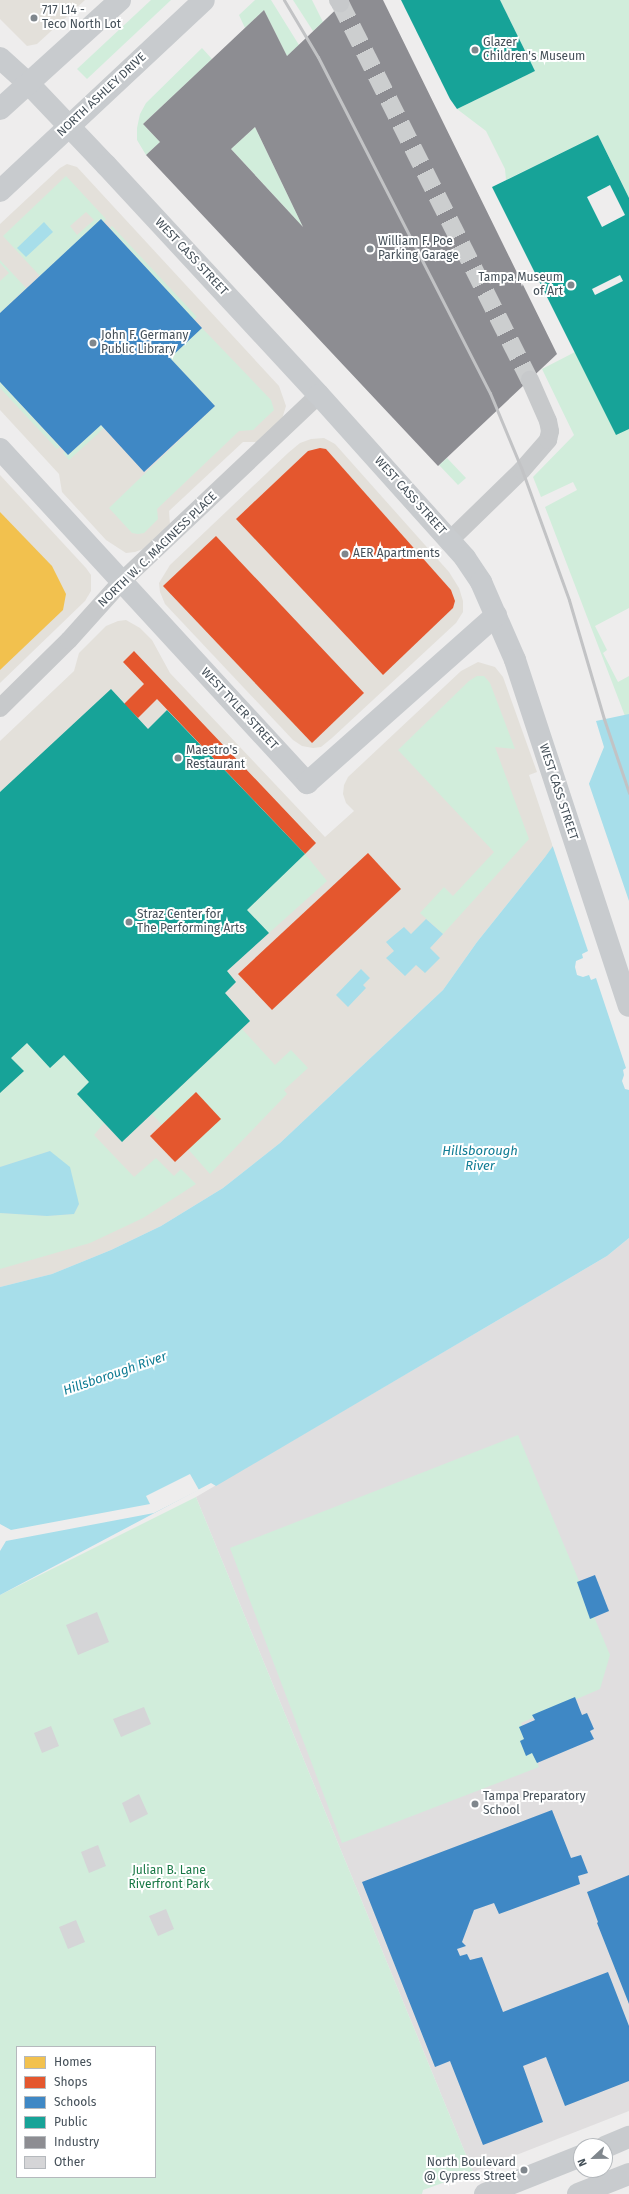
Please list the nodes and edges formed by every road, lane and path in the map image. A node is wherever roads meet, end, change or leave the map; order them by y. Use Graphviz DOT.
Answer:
graph roads {
  1 [pos="120,0"];
  2 [pos="204,0"];
  3 [pos="0,58"];
  4 [pos="29,84"];
  5 [pos="0,109"];
  6 [pos="68,126"];
  7 [pos="0,191"];
  8 [pos="530,380"];
  9 [pos="319,396"];
  10 [pos="0,449"];
  11 [pos="450,540"];
  12 [pos="122,581"];
  13 [pos="496,615"];
  14 [pos="0,708"];
  15 [pos="629,1006"];
  16 [pos="629,2137"];
  17 [pos="613,2144"];
  18 [pos="573,2159"];
  19 [pos="629,2174"];
  20 [pos="485,2194"];
  21 [pos="578,2194"];
  1 -- 4 [label="street"];
  2 -- 6 [label="street, NORTH ASHLEY DRIVE"];
  3 -- 4 [label="street, WEST CASS STREET"];
  4 -- 5 [label="street"];
  4 -- 6 [label="street, WEST CASS STREET"];
  6 -- 7 [label="street, NORTH ASHLEY DRIVE"];
  6 -- 9 [label="street, WEST CASS STREET"];
  8 -- 11 [label="street"];
  9 -- 11 [label="street, WEST CASS STREET"];
  9 -- 12 [label="street, NORTH W. C. MACINESS PLACE"];
  10 -- 12 [label="street, WEST TYLER STREET"];
  11 -- 13 [label="street, WEST CASS STREET"];
  12 -- 13 [label="street, WEST TYLER STREET"];
  12 -- 14 [label="street, NORTH W. C. MACINESS PLACE"];
  13 -- 15 [label="street, WEST CASS STREET"];
  16 -- 17 [label="street"];
  18 -- 20 [label="street"];
  19 -- 21 [label="street"];
}
